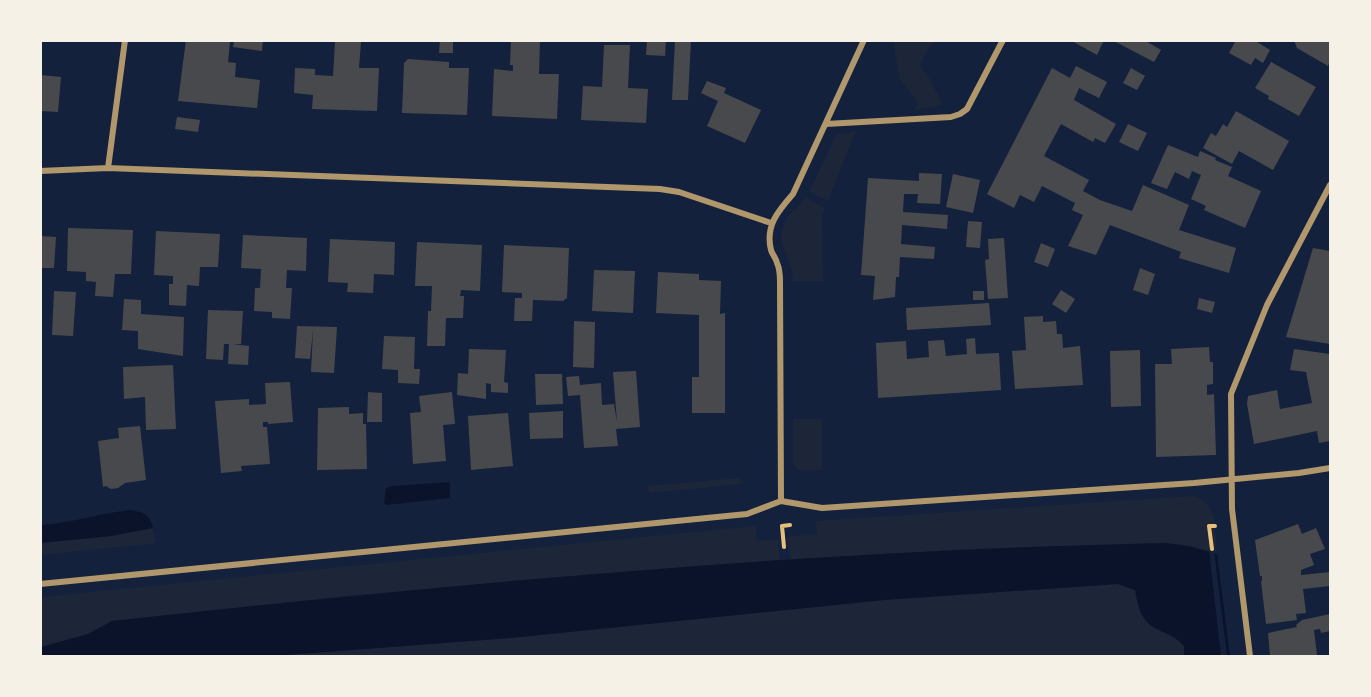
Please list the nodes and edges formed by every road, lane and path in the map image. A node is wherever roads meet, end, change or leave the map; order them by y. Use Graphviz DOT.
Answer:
graph roads {
  1 [pos="125,40"];
  2 [pos="864,40"];
  3 [pos="1003,40"];
  4 [pos="825,124"];
  5 [pos="108,168"];
  6 [pos="40,171"];
  7 [pos="1330,185"];
  8 [pos="771,223"];
  9 [pos="1330,468"];
  10 [pos="1231,479"];
  11 [pos="781,501"];
  12 [pos="800,524"];
  13 [pos="784,547"];
  14 [pos="40,584"];
  15 [pos="1250,657"];
  1 -- 5 [label="street"];
  2 -- 4 [label="street"];
  3 -- 4 [label="street"];
  4 -- 8 [label="street"];
  5 -- 6 [label="street"];
  5 -- 8 [label="street"];
  7 -- 10 [label="street"];
  8 -- 11 [label="street"];
  9 -- 10 [label="street"];
  10 -- 11 [label="street"];
  10 -- 15 [label="street"];
  11 -- 14 [label="street"];
  12 -- 13 [label="path"];
}
